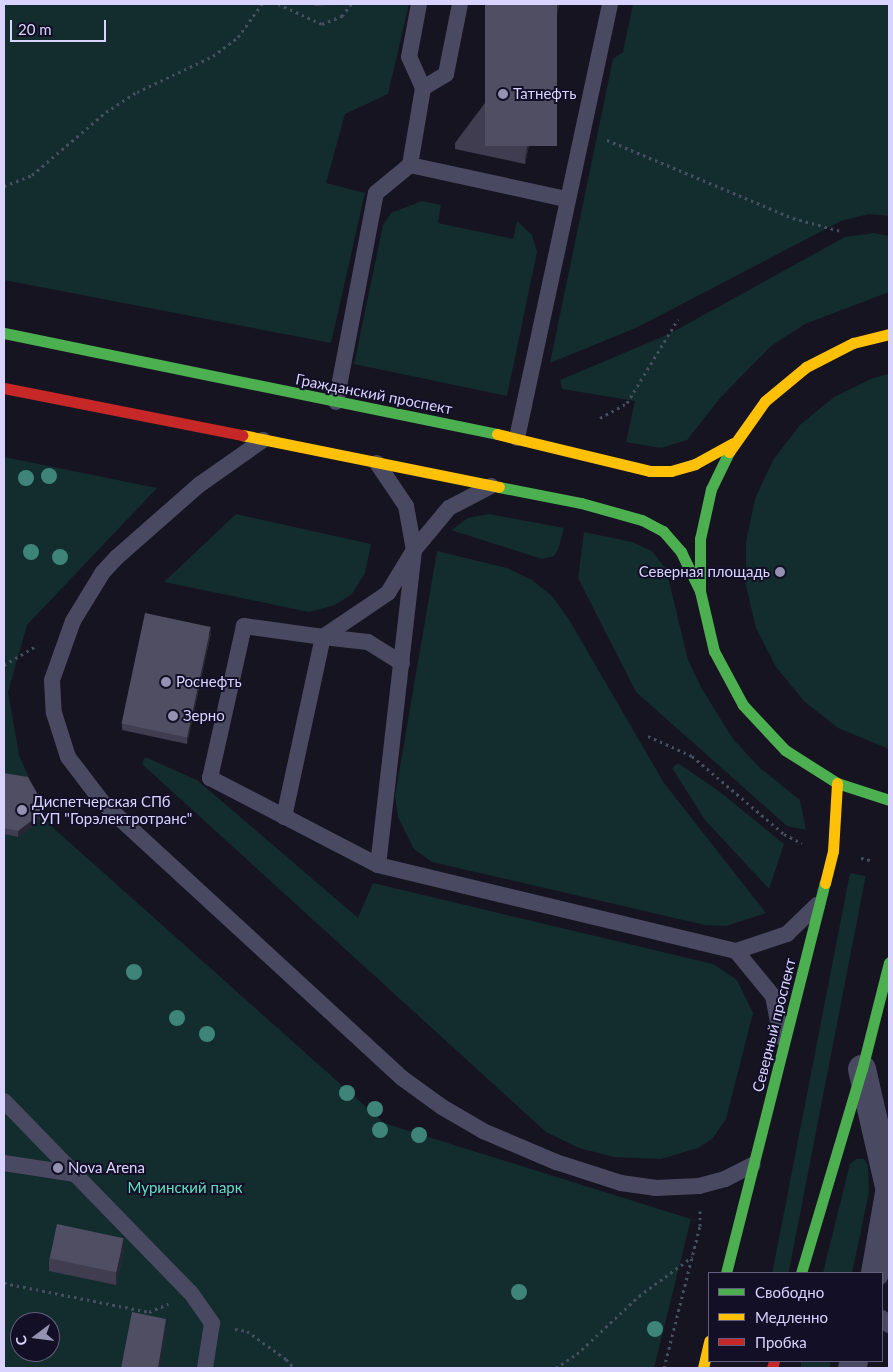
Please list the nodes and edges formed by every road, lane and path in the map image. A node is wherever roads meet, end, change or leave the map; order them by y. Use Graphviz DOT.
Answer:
graph roads {
  1 [pos="262,4"];
  2 [pos="278,4"];
  3 [pos="351,4"];
  4 [pos="419,4"];
  5 [pos="460,4"];
  6 [pos="610,4"];
  7 [pos="423,88"];
  8 [pos="581,129"];
  9 [pos="410,165"];
  10 [pos="4,186"];
  11 [pos="566,198"];
  12 [pos="841,231"];
  13 [pos="678,319"];
  14 [pos="4,333"];
  15 [pos="889,334"];
  16 [pos="4,388"];
  17 [pos="336,402"];
  18 [pos="600,418"];
  19 [pos="517,438"];
  20 [pos="263,440"];
  21 [pos="733,443"];
  22 [pos="377,463"];
  23 [pos="490,486"];
  24 [pos="414,550"];
  25 [pos="700,591"];
  26 [pos="323,637"];
  27 [pos="402,663"];
  28 [pos="648,736"];
  29 [pos="837,783"];
  30 [pos="889,800"];
  31 [pos="284,817"];
  32 [pos="802,843"];
  33 [pos="378,865"];
  34 [pos="821,901"];
  35 [pos="736,951"];
  36 [pos="889,962"];
  37 [pos="784,1049"];
  38 [pos="862,1069"];
  39 [pos="4,1101"];
  40 [pos="4,1163"];
  41 [pos="753,1165"];
  42 [pos="75,1174"];
  43 [pos="699,1186"];
  44 [pos="889,1188"];
  45 [pos="889,1193"];
  46 [pos="692,1257"];
  47 [pos="726,1272"];
  48 [pos="801,1272"];
  49 [pos="874,1272"];
  50 [pos="4,1283"];
  51 [pos="191,1293"];
  52 [pos="212,1323"];
  53 [pos="708,1345"];
  54 [pos="205,1368"];
  55 [pos="294,1368"];
  56 [pos="556,1368"];
  57 [pos="664,1368"];
  58 [pos="702,1368"];
  1 -- 10 [label="path"];
  2 -- 3 [label="path"];
  4 -- 7 [label="lane"];
  5 -- 7 [label="lane"];
  6 -- 8 [label="lane"];
  7 -- 9 [label="lane"];
  8 -- 11 [label="lane"];
  8 -- 12 [label="path"];
  9 -- 11 [label="lane"];
  9 -- 17 [label="lane"];
  11 -- 19 [label="lane"];
  13 -- 18 [label="path"];
  14 -- 17 [label="main road, Гражданский проспект"];
  15 -- 21 [label="main road"];
  16 -- 20 [label="main road"];
  17 -- 19 [label="main road, Гражданский проспект"];
  19 -- 21 [label="main road, Гражданский проспект"];
  20 -- 22 [label="main road"];
  20 -- 43 [label="lane"];
  21 -- 25 [label="main road"];
  22 -- 23 [label="main road"];
  22 -- 24 [label="lane"];
  23 -- 24 [label="lane"];
  23 -- 25 [label="main road"];
  24 -- 26 [label="lane"];
  24 -- 27 [label="lane"];
  25 -- 29 [label="main road"];
  26 -- 27 [label="lane"];
  26 -- 31 [label="lane"];
  26 -- 31 [label="lane"];
  27 -- 33 [label="lane"];
  28 -- 32 [label="path"];
  29 -- 30 [label="main road"];
  29 -- 34 [label="main road, Северный проспект"];
  31 -- 33 [label="lane"];
  33 -- 35 [label="lane"];
  34 -- 35 [label="lane"];
  34 -- 37 [label="main road, Северный проспект"];
  35 -- 37 [label="lane"];
  36 -- 38 [label="main road"];
  37 -- 41 [label="main road, Северный проспект"];
  38 -- 44 [label="street"];
  38 -- 48 [label="main road"];
  39 -- 42 [label="lane"];
  40 -- 42 [label="lane"];
  41 -- 43 [label="lane"];
  41 -- 47 [label="main road, Северный проспект"];
  42 -- 51 [label="lane"];
  43 -- 46 [label="path"];
  45 -- 49 [label="street"];
  46 -- 56 [label="path"];
  46 -- 57 [label="path"];
  50 -- 51 [label="path"];
  51 -- 52 [label="lane"];
  52 -- 54 [label="lane"];
  52 -- 55 [label="path"];
  53 -- 58 [label="main road"];
}
